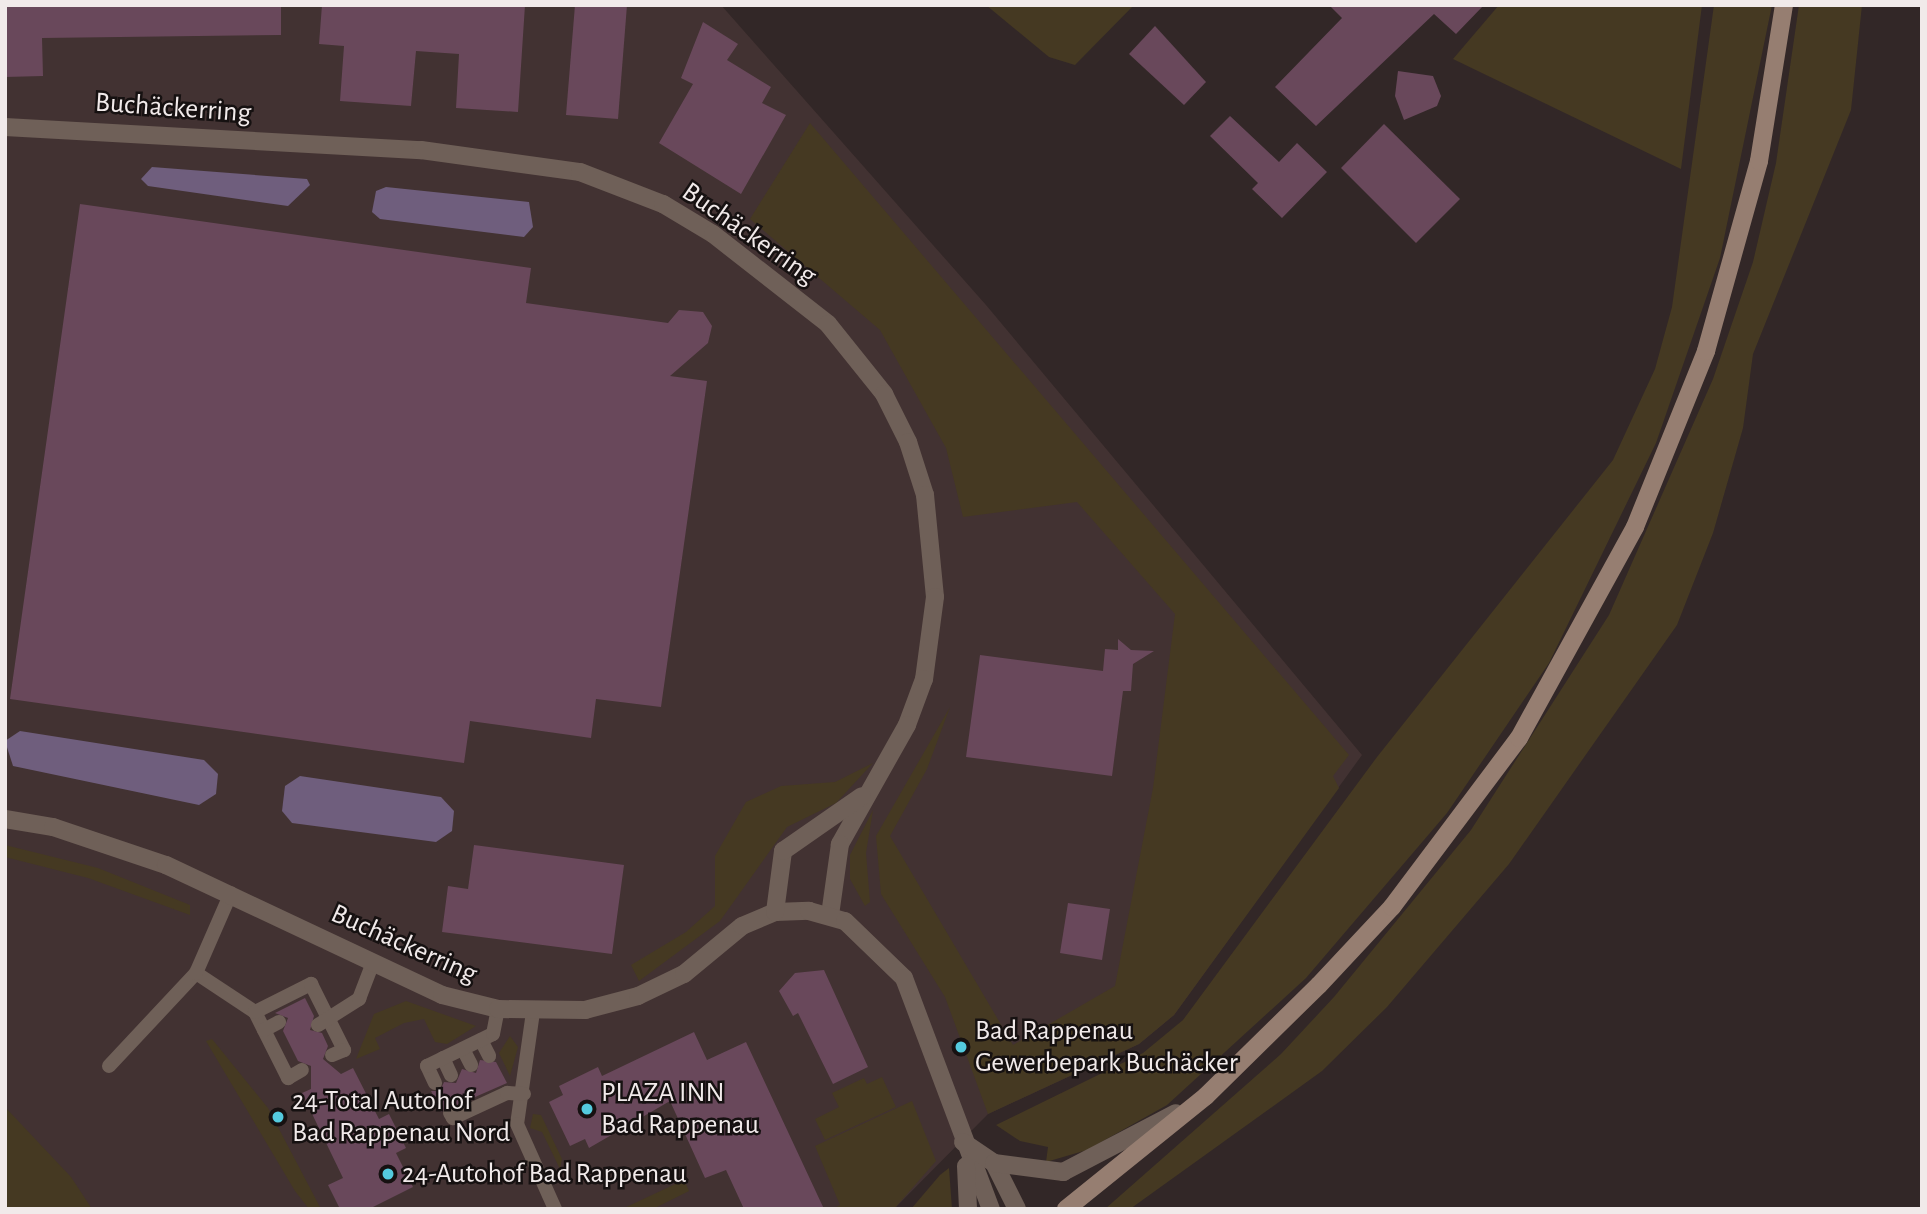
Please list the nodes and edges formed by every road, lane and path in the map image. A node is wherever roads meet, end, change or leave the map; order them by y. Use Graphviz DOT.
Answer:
graph roads {
  1 [pos="1784,5"];
  2 [pos="5,127"];
  3 [pos="868,792"];
  4 [pos="5,819"];
  5 [pos="231,893"];
  6 [pos="775,912"];
  7 [pos="830,915"];
  8 [pos="373,963"];
  9 [pos="196,973"];
  10 [pos="498,1009"];
  11 [pos="255,1012"];
  12 [pos="533,1012"];
  13 [pos="279,1022"];
  14 [pos="327,1029"];
  15 [pos="264,1030"];
  16 [pos="481,1040"];
  17 [pos="291,1047"];
  18 [pos="463,1049"];
  19 [pos="276,1054"];
  20 [pos="332,1055"];
  21 [pos="489,1056"];
  22 [pos="443,1058"];
  23 [pos="471,1065"];
  24 [pos="108,1066"];
  25 [pos="302,1070"];
  26 [pos="451,1075"];
  27 [pos="435,1083"];
  28 [pos="524,1094"];
  29 [pos="1203,1098"];
  30 [pos="450,1113"];
  31 [pos="963,1142"];
  32 [pos="994,1163"];
  33 [pos="1093,1189"];
  34 [pos="555,1209"];
  35 [pos="968,1209"];
  36 [pos="991,1209"];
  37 [pos="1017,1209"];
  38 [pos="1066,1209"];
  39 [pos="1086,1209"];
  1 -- 29 [label="main road"];
  2 -- 3 [label="street, Buchäckerring"];
  3 -- 6 [label="street, Buchäckerring"];
  3 -- 7 [label="street, Buchäckerring"];
  4 -- 5 [label="street, Buchäckerring"];
  5 -- 8 [label="street, Buchäckerring"];
  5 -- 9 [label="lane"];
  6 -- 7 [label="street, Buchäckerring"];
  6 -- 12 [label="street, Buchäckerring"];
  7 -- 31 [label="street, Buchäckerring"];
  8 -- 10 [label="street, Buchäckerring"];
  8 -- 14 [label="lane"];
  9 -- 11 [label="lane"];
  9 -- 24 [label="lane"];
  10 -- 12 [label="street, Buchäckerring"];
  10 -- 16 [label="lane"];
  11 -- 14 [label="lane"];
  11 -- 15 [label="lane"];
  12 -- 28 [label="lane"];
  13 -- 15 [label="lane"];
  14 -- 20 [label="lane"];
  15 -- 19 [label="lane"];
  16 -- 18 [label="lane"];
  16 -- 21 [label="lane"];
  17 -- 19 [label="lane"];
  18 -- 22 [label="lane"];
  18 -- 23 [label="lane"];
  19 -- 25 [label="lane"];
  22 -- 26 [label="lane"];
  22 -- 27 [label="lane"];
  28 -- 30 [label="lane"];
  28 -- 34 [label="lane"];
  29 -- 32 [label="street"];
  29 -- 33 [label="main road"];
  31 -- 32 [label="street"];
  31 -- 35 [label="street, Buchäckerring"];
  31 -- 36 [label="street, Buchäckerring"];
  32 -- 37 [label="street"];
  33 -- 38 [label="main road"];
  33 -- 39 [label="main road"];
}
